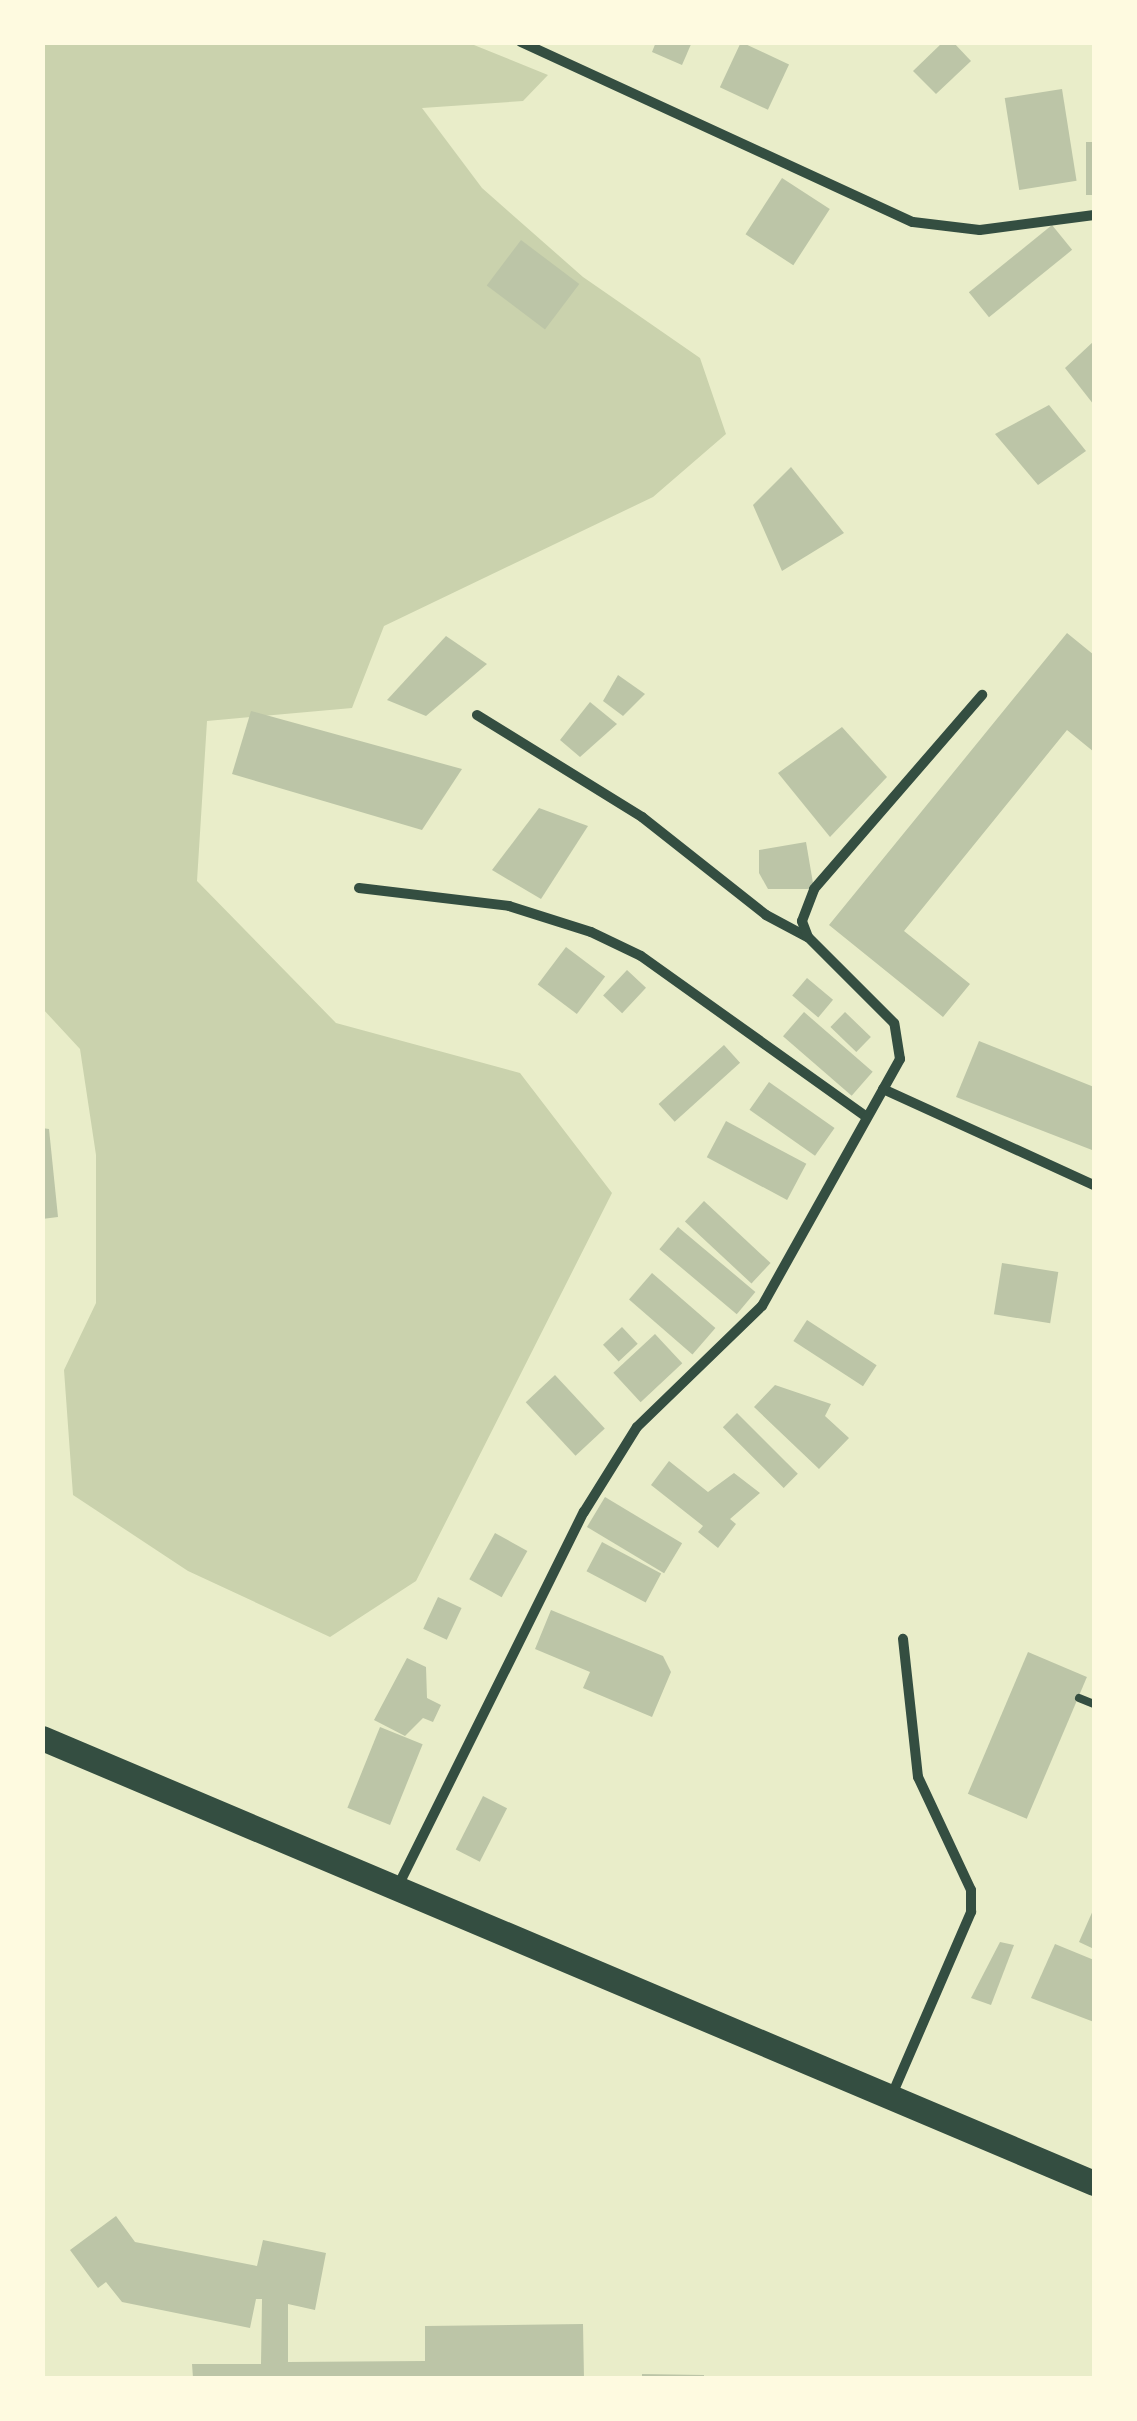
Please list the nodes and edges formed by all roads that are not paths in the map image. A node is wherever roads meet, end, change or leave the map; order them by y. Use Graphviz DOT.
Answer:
graph roads {
  1 [pos="521,42"];
  2 [pos="1094,215"];
  3 [pos="982,694"];
  4 [pos="477,715"];
  5 [pos="360,888"];
  6 [pos="808,937"];
  7 [pos="883,1089"];
  8 [pos="867,1118"];
  9 [pos="1094,1185"];
  10 [pos="903,1640"];
  11 [pos="1079,1698"];
  12 [pos="1094,1704"];
  13 [pos="42,1738"];
  14 [pos="398,1887"];
  15 [pos="890,2098"];
  16 [pos="1094,2183"];
  1 -- 2 [label="street"];
  3 -- 6 [label="street"];
  4 -- 6 [label="street"];
  5 -- 8 [label="street"];
  6 -- 7 [label="street"];
  7 -- 8 [label="street"];
  7 -- 9 [label="street"];
  8 -- 14 [label="street"];
  10 -- 15 [label="street"];
  11 -- 12 [label="lane"];
  13 -- 14 [label="main road"];
  14 -- 15 [label="main road"];
  15 -- 16 [label="main road"];
}
